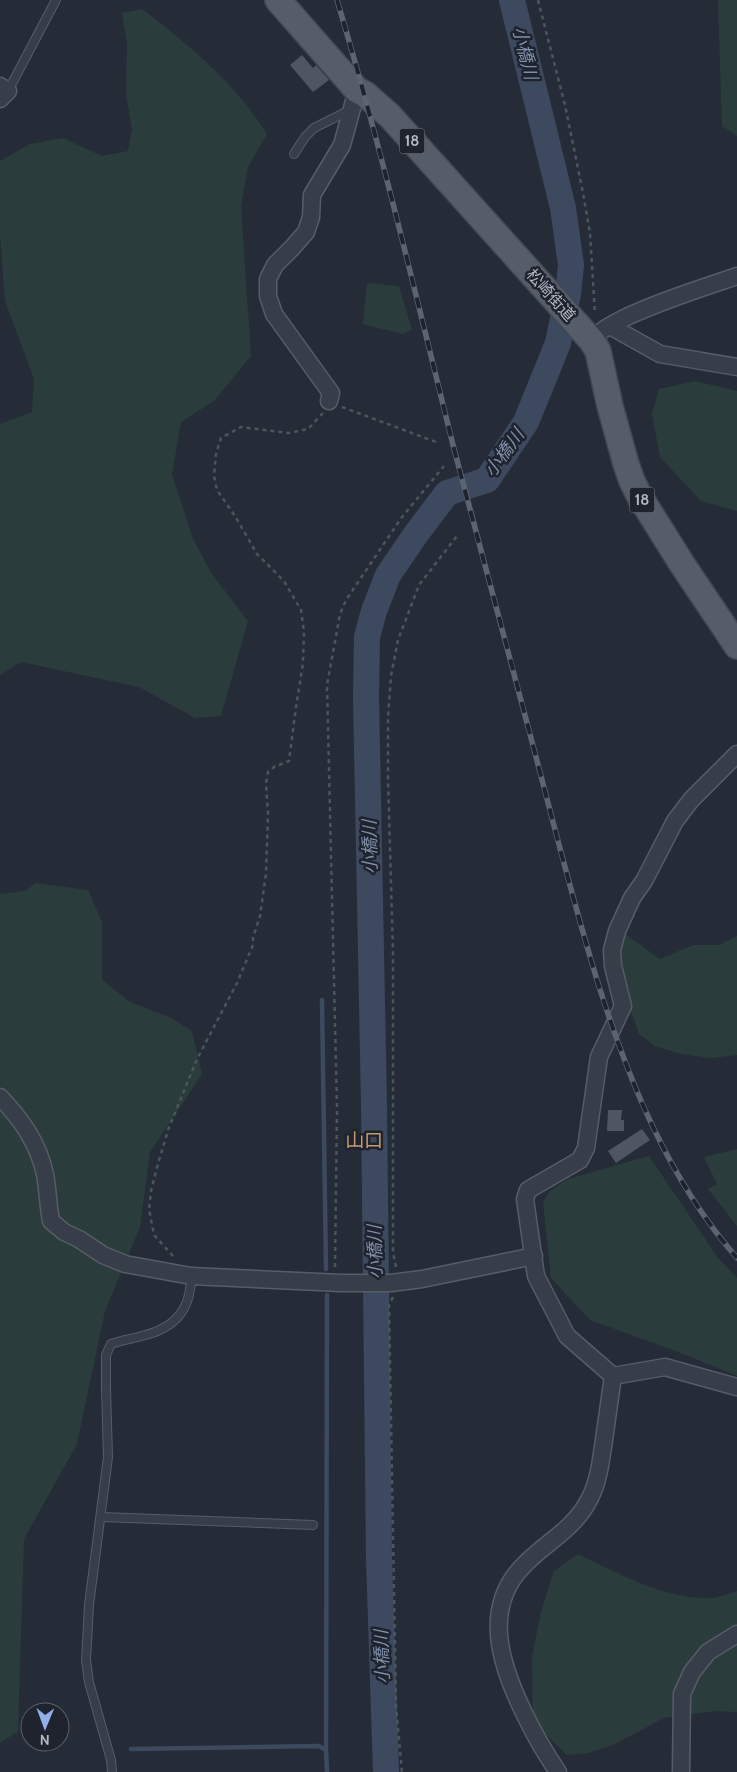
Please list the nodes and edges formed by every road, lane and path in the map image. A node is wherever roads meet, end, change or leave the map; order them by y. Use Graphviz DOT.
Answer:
graph roads {
  1 [pos="56,0"];
  2 [pos="278,0"];
  3 [pos="538,0"];
  4 [pos="3,92"];
  5 [pos="354,99"];
  6 [pos="294,154"];
  7 [pos="737,276"];
  8 [pos="597,334"];
  9 [pos="737,367"];
  10 [pos="329,401"];
  11 [pos="436,442"];
  12 [pos="444,466"];
  13 [pos="457,536"];
  14 [pos="737,646"];
  15 [pos="737,754"];
  16 [pos="0,1097"];
  17 [pos="534,1256"];
  18 [pos="191,1276"];
  19 [pos="395,1282"];
  20 [pos="338,1283"];
  21 [pos="613,1376"];
  22 [pos="737,1387"];
  23 [pos="102,1517"];
  24 [pos="312,1525"];
  25 [pos="737,1634"];
  26 [pos="112,1772"];
  27 [pos="402,1772"];
  28 [pos="558,1772"];
  29 [pos="681,1772"];
  1 -- 4 [label="lane"];
  2 -- 5 [label="main road, 松崎街道 / 18"];
  3 -- 8 [label="path"];
  5 -- 6 [label="lane"];
  5 -- 8 [label="main road, 松崎街道 / 18"];
  5 -- 10 [label="street"];
  7 -- 8 [label="street"];
  8 -- 9 [label="street"];
  8 -- 14 [label="main road, 松崎街道 / 18"];
  10 -- 11 [label="path"];
  10 -- 18 [label="path"];
  12 -- 20 [label="path"];
  13 -- 19 [label="path"];
  15 -- 17 [label="street"];
  16 -- 18 [label="street"];
  17 -- 19 [label="street"];
  17 -- 21 [label="street"];
  18 -- 20 [label="street"];
  18 -- 23 [label="lane"];
  19 -- 20 [label="street"];
  19 -- 27 [label="path"];
  21 -- 22 [label="street"];
  21 -- 28 [label="street"];
  23 -- 24 [label="lane"];
  23 -- 26 [label="lane"];
  25 -- 29 [label="street"];
}
